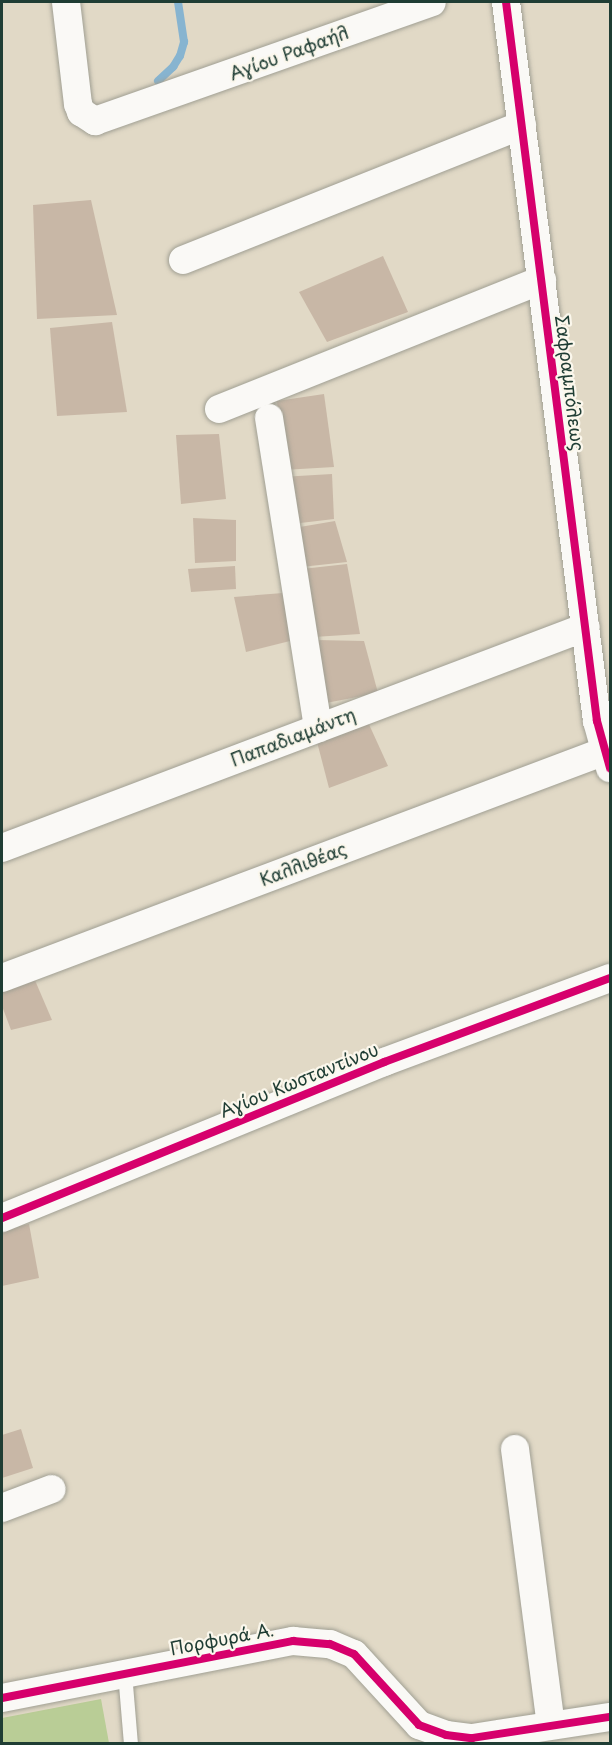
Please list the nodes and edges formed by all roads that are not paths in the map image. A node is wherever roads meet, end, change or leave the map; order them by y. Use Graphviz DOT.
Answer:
graph roads {
  1 [pos="66,2"];
  2 [pos="432,2"];
  3 [pos="507,2"];
  4 [pos="522,126"];
  5 [pos="183,260"];
  6 [pos="542,280"];
  7 [pos="219,409"];
  8 [pos="269,418"];
  9 [pos="586,627"];
  10 [pos="604,719"];
  11 [pos="318,728"];
  12 [pos="608,759"];
  13 [pos="2,848"];
  14 [pos="2,978"];
  15 [pos="610,978"];
  16 [pos="2,1218"];
  17 [pos="515,1449"];
  18 [pos="52,1489"];
  19 [pos="2,1508"];
  20 [pos="125,1673"];
  21 [pos="2,1698"];
  22 [pos="610,1717"];
  23 [pos="551,1725"];
  24 [pos="419,1734"];
  25 [pos="131,1743"];
  1 -- 2 [label="street, Αγίου Ραφαήλ"];
  3 -- 4 [label="street, Σαφραμπόλεως"];
  4 -- 5 [label="street"];
  4 -- 6 [label="street, Σαφραμπόλεως"];
  6 -- 7 [label="street"];
  6 -- 9 [label="street, Σαφραμπόλεως"];
  8 -- 11 [label="street"];
  9 -- 10 [label="street, Σαφραμπόλεως"];
  9 -- 11 [label="street, Παπαδιαμάντη"];
  10 -- 12 [label="street, Σαφραμπόλεως"];
  11 -- 13 [label="street, Παπαδιαμάντη"];
  12 -- 14 [label="street, Καλλιθέας"];
  15 -- 16 [label="street, Αγίου Κωσταντίνου"];
  17 -- 23 [label="street"];
  18 -- 19 [label="street"];
  20 -- 21 [label="street, Πορφυρά Α."];
  20 -- 24 [label="street, Πορφυρά Α."];
  20 -- 25 [label="lane"];
  22 -- 23 [label="street"];
  23 -- 24 [label="street"];
}
